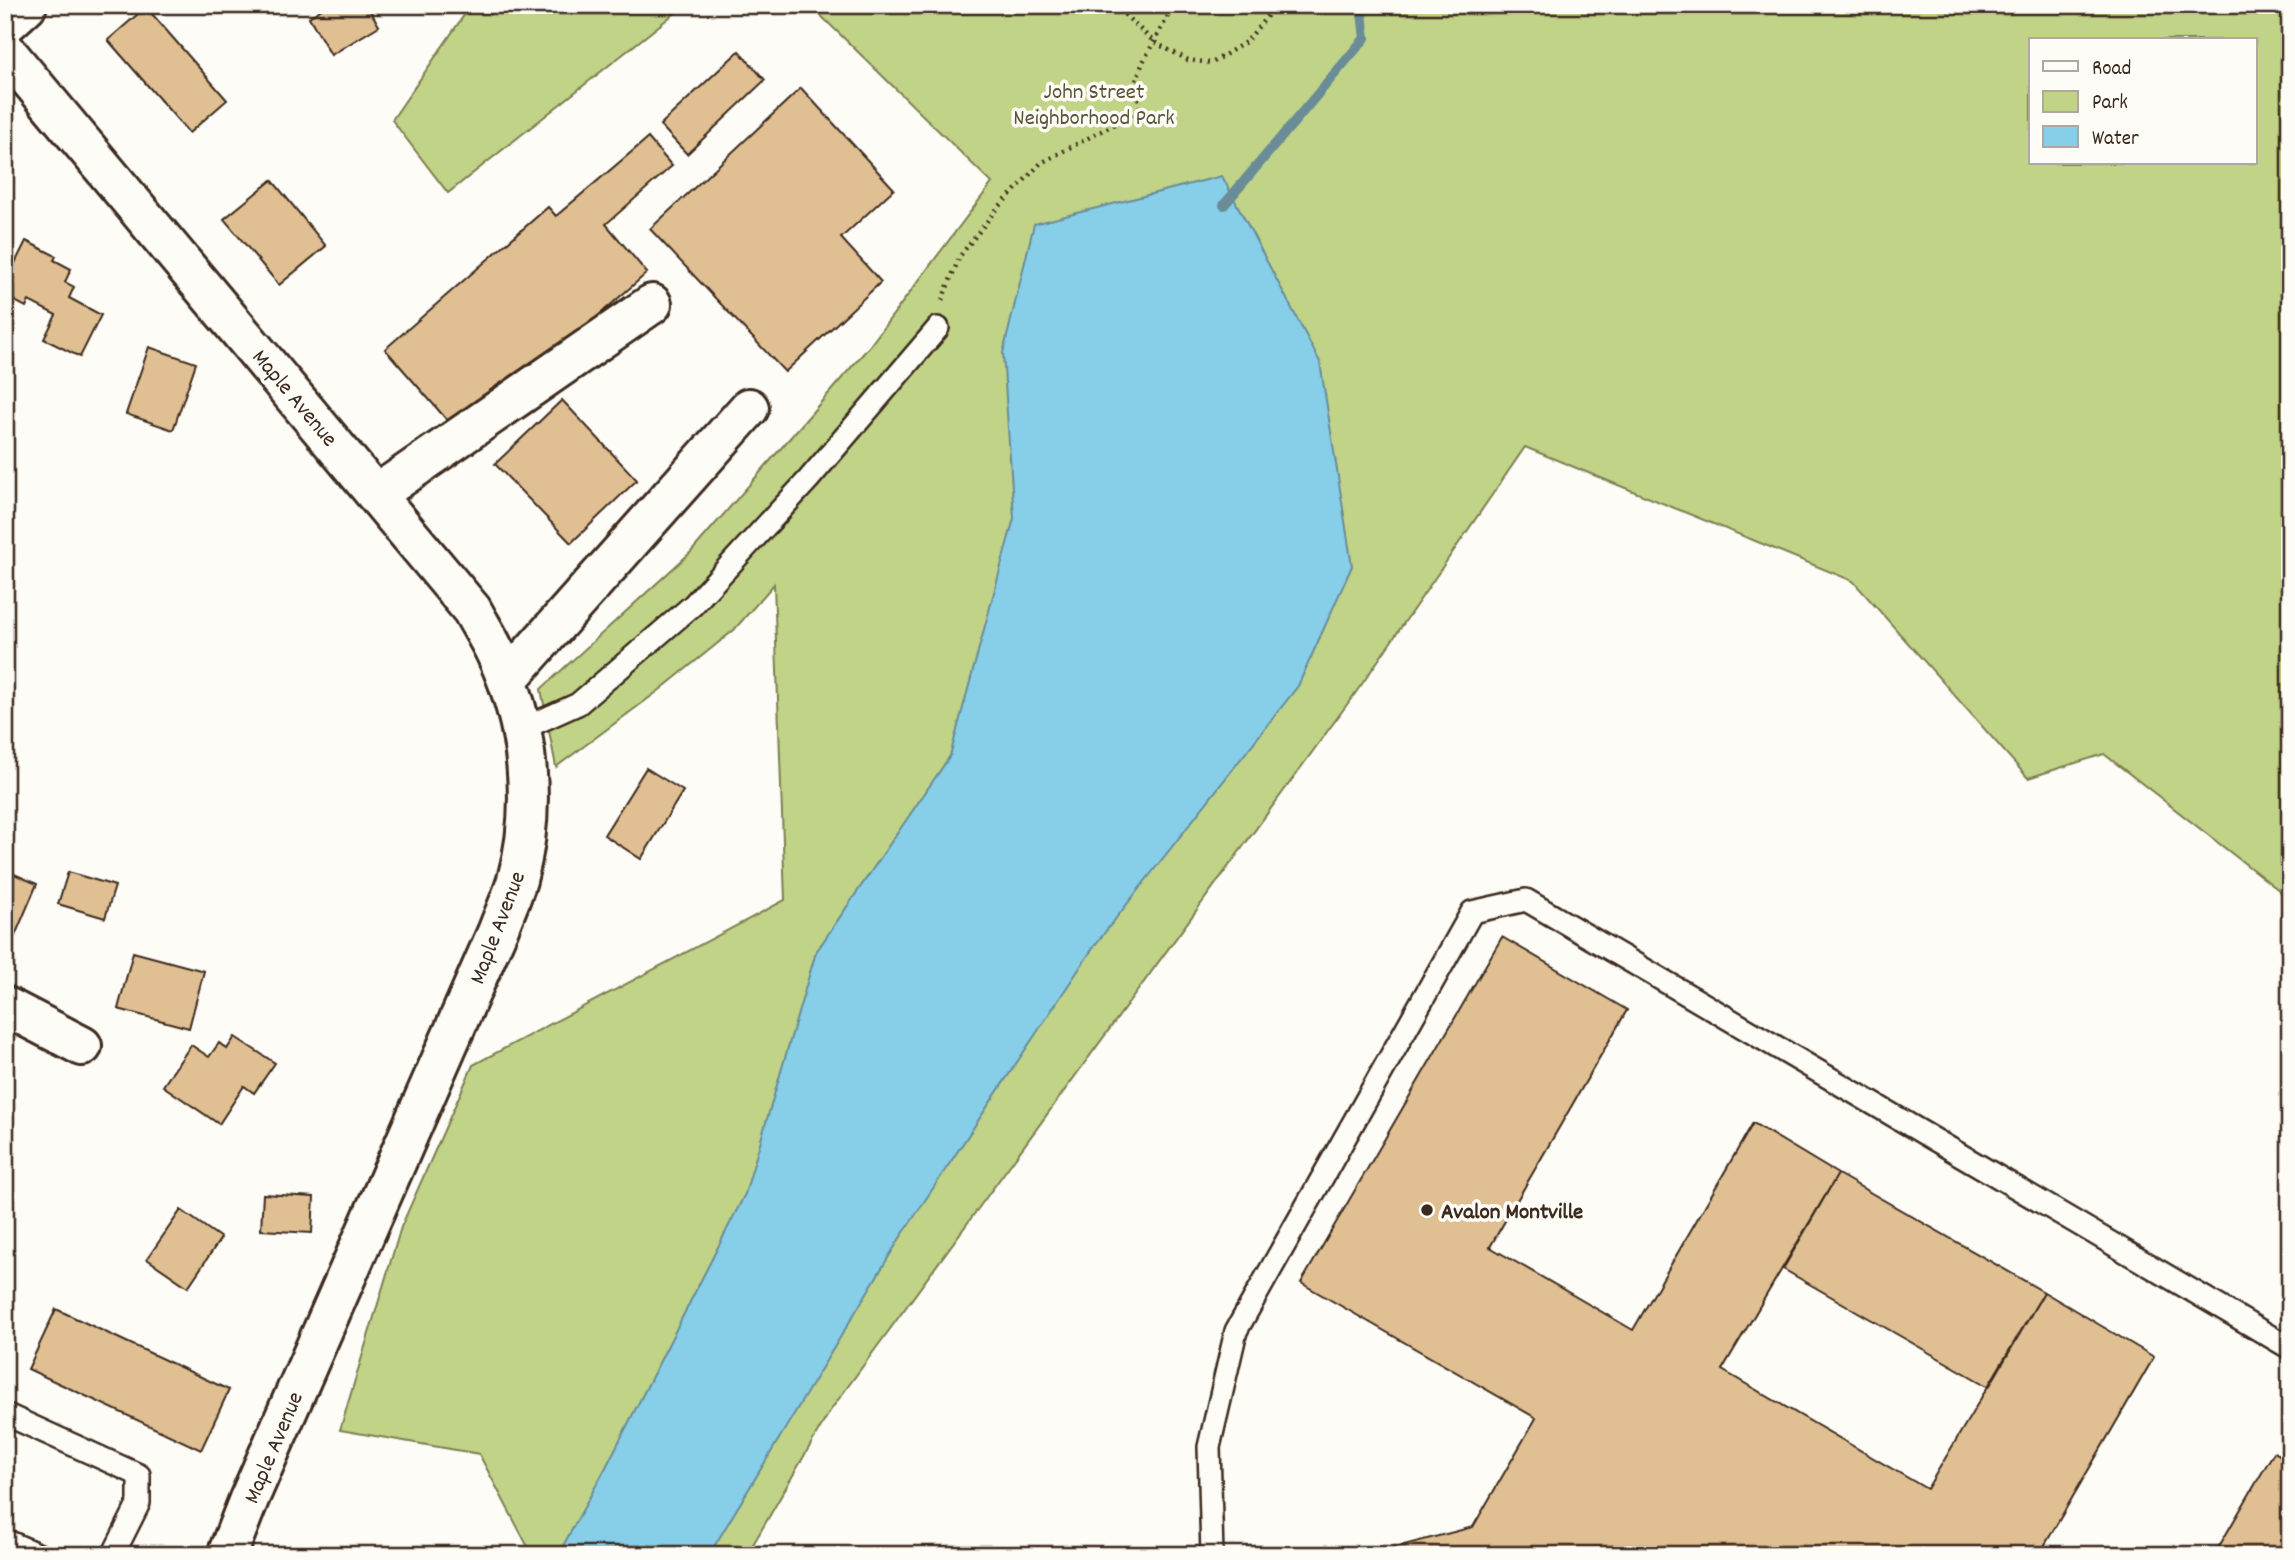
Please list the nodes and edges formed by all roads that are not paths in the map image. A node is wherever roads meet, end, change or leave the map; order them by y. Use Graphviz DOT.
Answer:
graph roads {
  1 [pos="27,5"];
  2 [pos="5,25"];
  3 [pos="5,50"];
  4 [pos="652,304"];
  5 [pos="938,328"];
  6 [pos="749,408"];
  7 [pos="377,494"];
  8 [pos="507,680"];
  9 [pos="520,730"];
  10 [pos="5,1006"];
  11 [pos="82,1046"];
  12 [pos="2290,1348"];
  13 [pos="5,1413"];
  14 [pos="5,1540"];
  15 [pos="39,1555"];
  16 [pos="113,1555"];
  17 [pos="227,1555"];
  18 [pos="1212,1555"];
  1 -- 2 [label="street"];
  3 -- 7 [label="street, Maple Avenue"];
  4 -- 7 [label="street"];
  5 -- 9 [label="lane"];
  6 -- 8 [label="street"];
  7 -- 8 [label="street, Maple Avenue"];
  8 -- 9 [label="street, Maple Avenue"];
  9 -- 17 [label="street, Maple Avenue"];
  10 -- 11 [label="street"];
  12 -- 18 [label="lane"];
  13 -- 16 [label="lane"];
  14 -- 15 [label="lane"];
}
